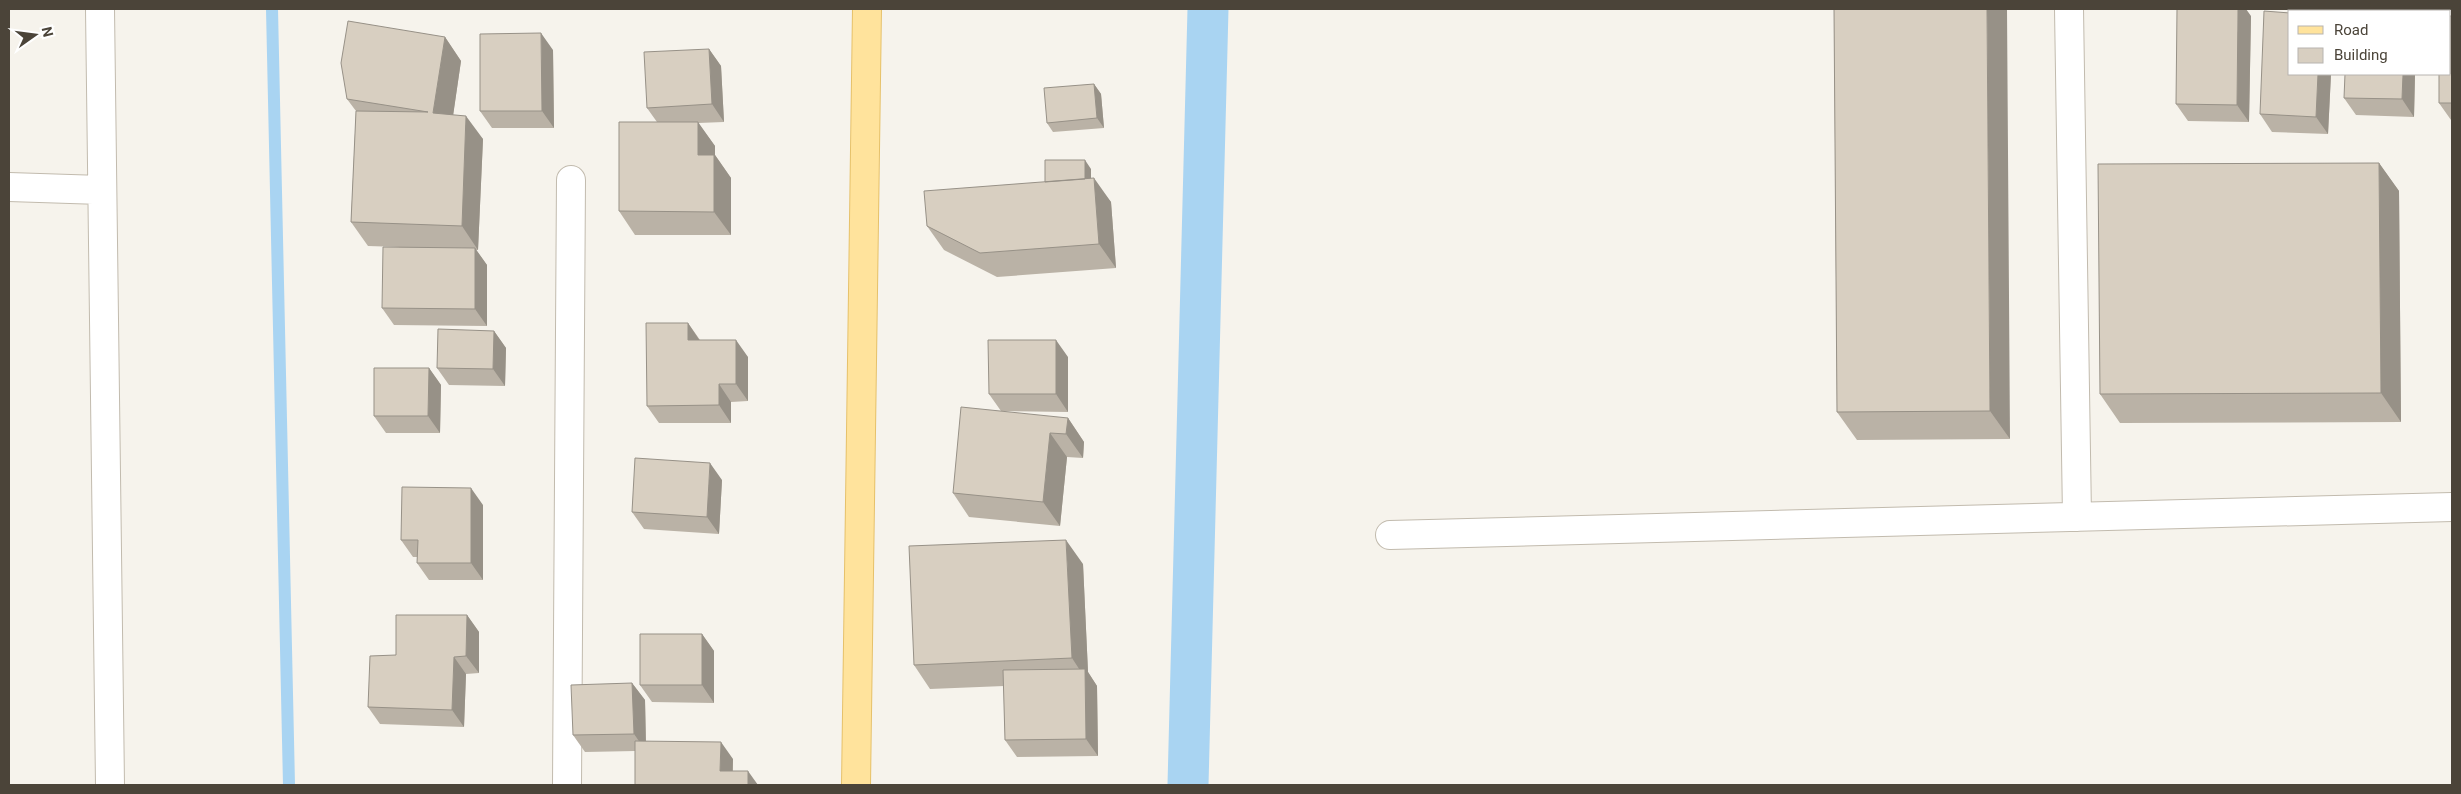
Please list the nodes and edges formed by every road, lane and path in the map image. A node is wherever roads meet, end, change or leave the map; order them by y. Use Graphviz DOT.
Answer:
graph roads {
  1 [pos="100,9"];
  2 [pos="2068,9"];
  3 [pos="867,13"];
  4 [pos="571,180"];
  5 [pos="9,187"];
  6 [pos="101,190"];
  7 [pos="2452,507"];
  8 [pos="2077,516"];
  9 [pos="1390,535"];
  10 [pos="110,785"];
  11 [pos="567,785"];
  12 [pos="856,785"];
  1 -- 6 [label="street"];
  2 -- 8 [label="street"];
  3 -- 12 [label="main road"];
  4 -- 11 [label="street"];
  5 -- 6 [label="street"];
  6 -- 10 [label="street"];
  7 -- 8 [label="street"];
  8 -- 9 [label="street"];
}
